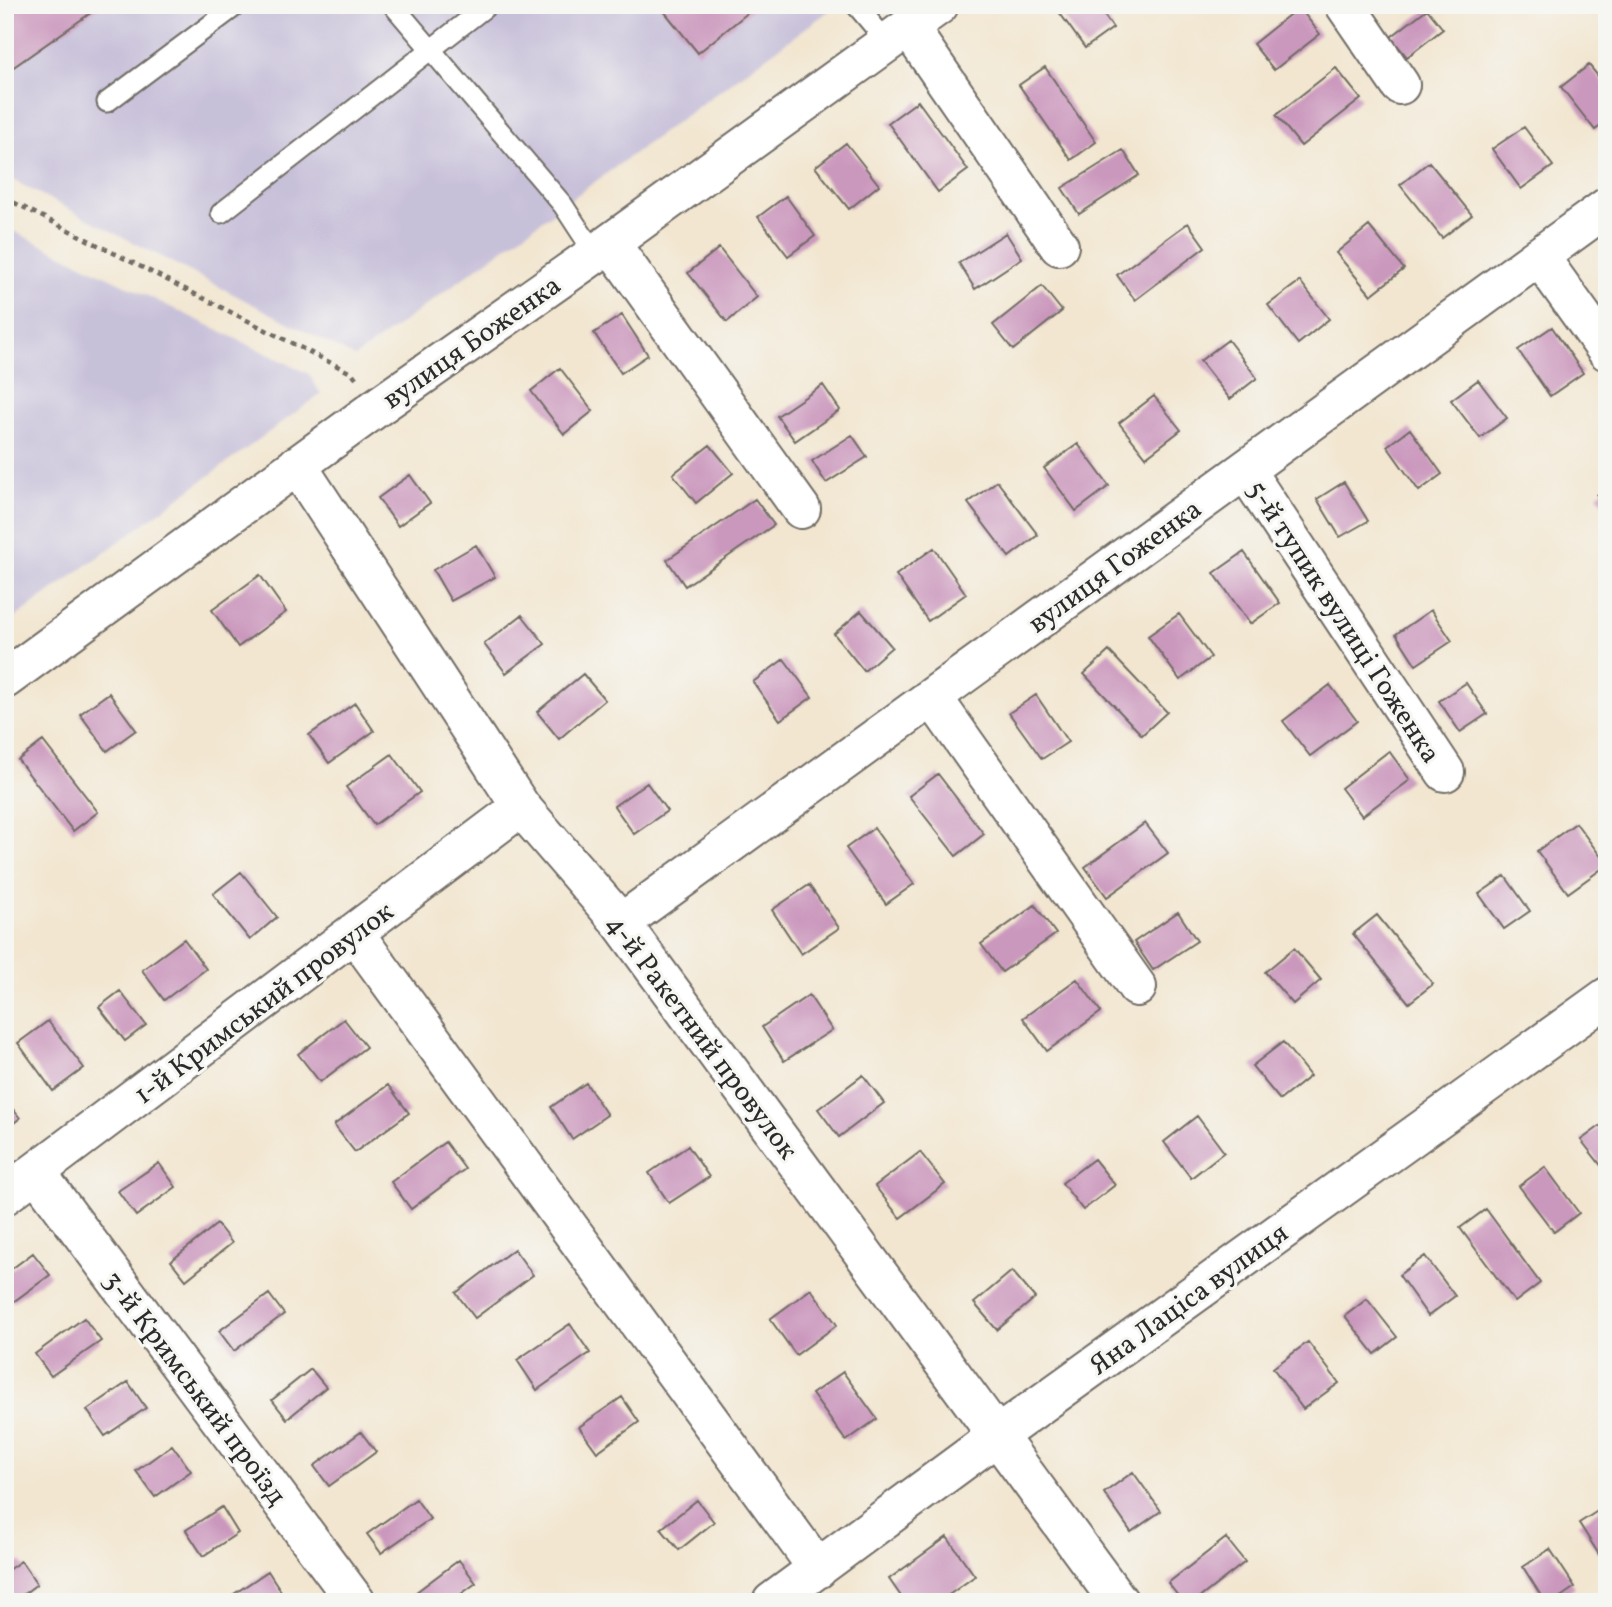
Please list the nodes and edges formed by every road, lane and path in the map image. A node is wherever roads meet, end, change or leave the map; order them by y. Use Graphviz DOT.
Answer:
graph roads {
  1 [pos="237,5"];
  2 [pos="393,5"];
  3 [pos="488,5"];
  4 [pos="856,5"];
  5 [pos="939,5"];
  6 [pos="1345,5"];
  7 [pos="899,35"];
  8 [pos="431,50"];
  9 [pos="1400,85"];
  10 [pos="107,102"];
  11 [pos="5,198"];
  12 [pos="1607,207"];
  13 [pos="221,213"];
  14 [pos="1059,246"];
  15 [pos="603,249"];
  16 [pos="1539,256"];
  17 [pos="1607,351"];
  18 [pos="376,408"];
  19 [pos="297,465"];
  20 [pos="1245,470"];
  21 [pos="801,509"];
  22 [pos="5,679"];
  23 [pos="933,698"];
  24 [pos="1445,772"];
  25 [pos="521,807"];
  26 [pos="621,923"];
  27 [pos="355,934"];
  28 [pos="1137,987"];
  29 [pos="1607,998"];
  30 [pos="36,1172"];
  31 [pos="5,1195"];
  32 [pos="998,1435"];
  33 [pos="818,1569"];
  34 [pos="356,1602"];
  35 [pos="772,1602"];
  36 [pos="1119,1602"];
  1 -- 10 [label="lane"];
  2 -- 8 [label="lane"];
  3 -- 8 [label="lane"];
  4 -- 7 [label="lane"];
  5 -- 7 [label="street, вулиця Боженка"];
  6 -- 9 [label="street"];
  7 -- 14 [label="street"];
  7 -- 15 [label="street, вулиця Боженка"];
  8 -- 13 [label="lane"];
  8 -- 15 [label="lane"];
  11 -- 18 [label="path"];
  12 -- 16 [label="street, вулиця Гоженка"];
  15 -- 18 [label="street, вулиця Боженка"];
  15 -- 21 [label="street"];
  16 -- 17 [label="street"];
  16 -- 20 [label="street, вулиця Гоженка"];
  18 -- 19 [label="street, вулиця Боженка"];
  19 -- 22 [label="street, вулиця Боженка"];
  19 -- 25 [label="street, 4-й Ракетний провулок"];
  20 -- 23 [label="street, вулиця Гоженка"];
  20 -- 24 [label="street, 5-й тупик вулиці Гоженка"];
  23 -- 26 [label="street, вулиця Гоженка"];
  23 -- 28 [label="street"];
  25 -- 26 [label="street, 4-й Ракетний провулок"];
  25 -- 27 [label="street, 1-й Кримський провулок"];
  26 -- 32 [label="street, 4-й Ракетний провулок"];
  27 -- 30 [label="street, 1-й Кримський провулок"];
  27 -- 33 [label="street"];
  29 -- 32 [label="street, Яна Лаціса вулиця"];
  30 -- 31 [label="street, 1-й Кримський провулок"];
  30 -- 34 [label="street, 3-й Кримський проїзд"];
  32 -- 33 [label="street, Яна Лаціса вулиця"];
  32 -- 36 [label="street, 4-й Ракетний провулок"];
  33 -- 35 [label="street, Яна Лаціса вулиця"];
}
